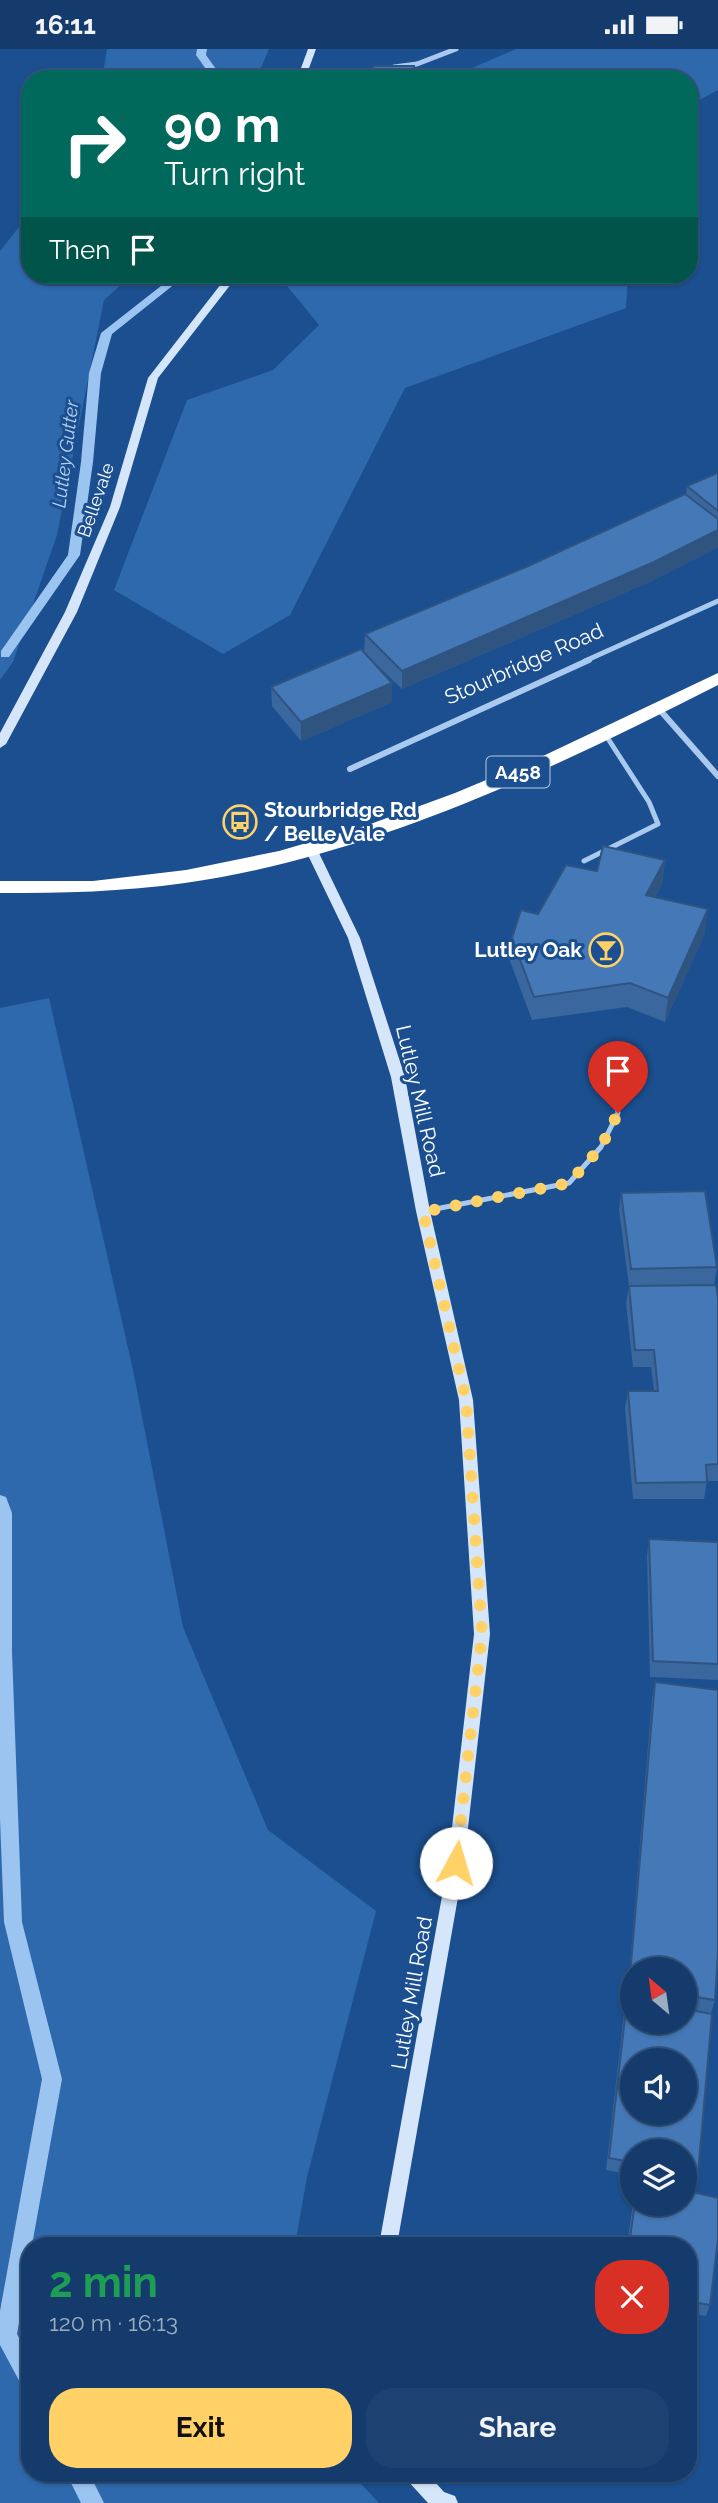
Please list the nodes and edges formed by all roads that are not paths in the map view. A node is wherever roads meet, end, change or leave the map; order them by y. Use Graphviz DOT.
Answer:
graph roads {
  1 [pos="312,49"];
  2 [pos="456,49"];
  3 [pos="304,70"];
  4 [pos="375,70"];
  5 [pos="226,284"];
  6 [pos="718,601"];
  7 [pos="718,678"];
  8 [pos="659,709"];
  9 [pos="605,734"];
  10 [pos="0,744"];
  11 [pos="350,769"];
  12 [pos="718,776"];
  13 [pos="310,849"];
  14 [pos="584,861"];
  15 [pos="0,887"];
  16 [pos="606,1056"];
  17 [pos="423,1212"];
  18 [pos="389,2237"];
  19 [pos="422,2482"];
  20 [pos="448,2503"];
  1 -- 3 [label="street"];
  2 -- 4 [label="street"];
  5 -- 10 [label="street, Bellevale"];
  6 -- 11 [label="street, Stourbridge Road"];
  7 -- 8 [label="highway, A458"];
  8 -- 9 [label="highway, A458"];
  8 -- 12 [label="street"];
  9 -- 13 [label="highway, A458"];
  9 -- 14 [label="lane"];
  13 -- 15 [label="highway, A458"];
  13 -- 17 [label="street, Lutley Mill Road"];
  16 -- 17 [label="lane"];
  17 -- 18 [label="street, Lutley Mill Road"];
  19 -- 20 [label="street"];
}
